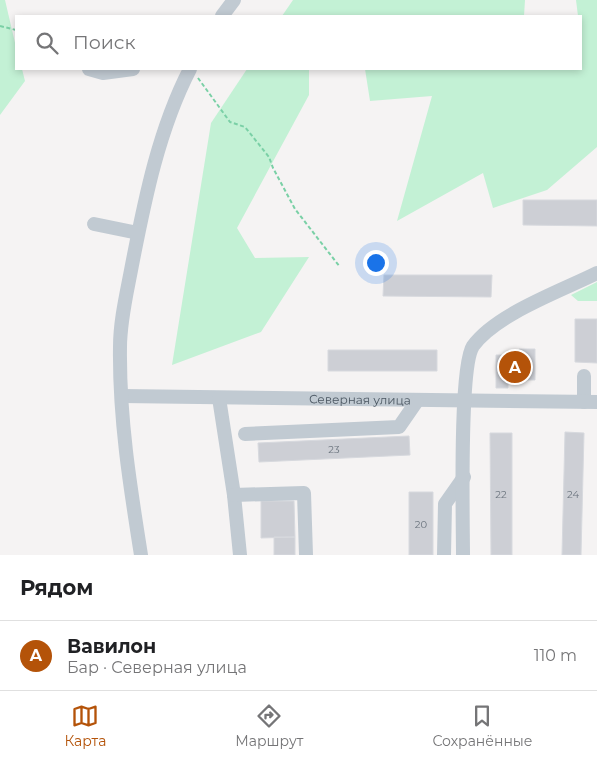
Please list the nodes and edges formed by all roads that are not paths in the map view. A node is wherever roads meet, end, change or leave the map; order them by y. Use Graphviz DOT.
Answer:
graph roads {
  1 [pos="234,0"];
  2 [pos="223,15"];
  3 [pos="93,70"];
  4 [pos="126,70"];
  5 [pos="189,70"];
  6 [pos="94,224"];
  7 [pos="138,233"];
  8 [pos="597,273"];
  9 [pos="584,376"];
  10 [pos="122,396"];
  11 [pos="219,398"];
  12 [pos="417,401"];
  13 [pos="464,402"];
  14 [pos="591,402"];
  15 [pos="245,434"];
  16 [pos="464,477"];
  17 [pos="234,495"];
  18 [pos="141,555"];
  19 [pos="240,555"];
  20 [pos="306,555"];
  21 [pos="444,555"];
  22 [pos="463,555"];
  1 -- 2 [label="street"];
  3 -- 4 [label="street"];
  5 -- 7 [label="street"];
  6 -- 7 [label="street"];
  7 -- 10 [label="street"];
  8 -- 13 [label="street"];
  9 -- 14 [label="street"];
  10 -- 11 [label="street, Северная улица"];
  10 -- 18 [label="street"];
  11 -- 12 [label="street, Северная улица"];
  11 -- 17 [label="street"];
  12 -- 13 [label="street, Северная улица"];
  12 -- 15 [label="street"];
  13 -- 14 [label="street, Северная улица"];
  13 -- 16 [label="street"];
  16 -- 21 [label="street"];
  16 -- 22 [label="street"];
  17 -- 19 [label="street"];
  17 -- 20 [label="street"];
}
